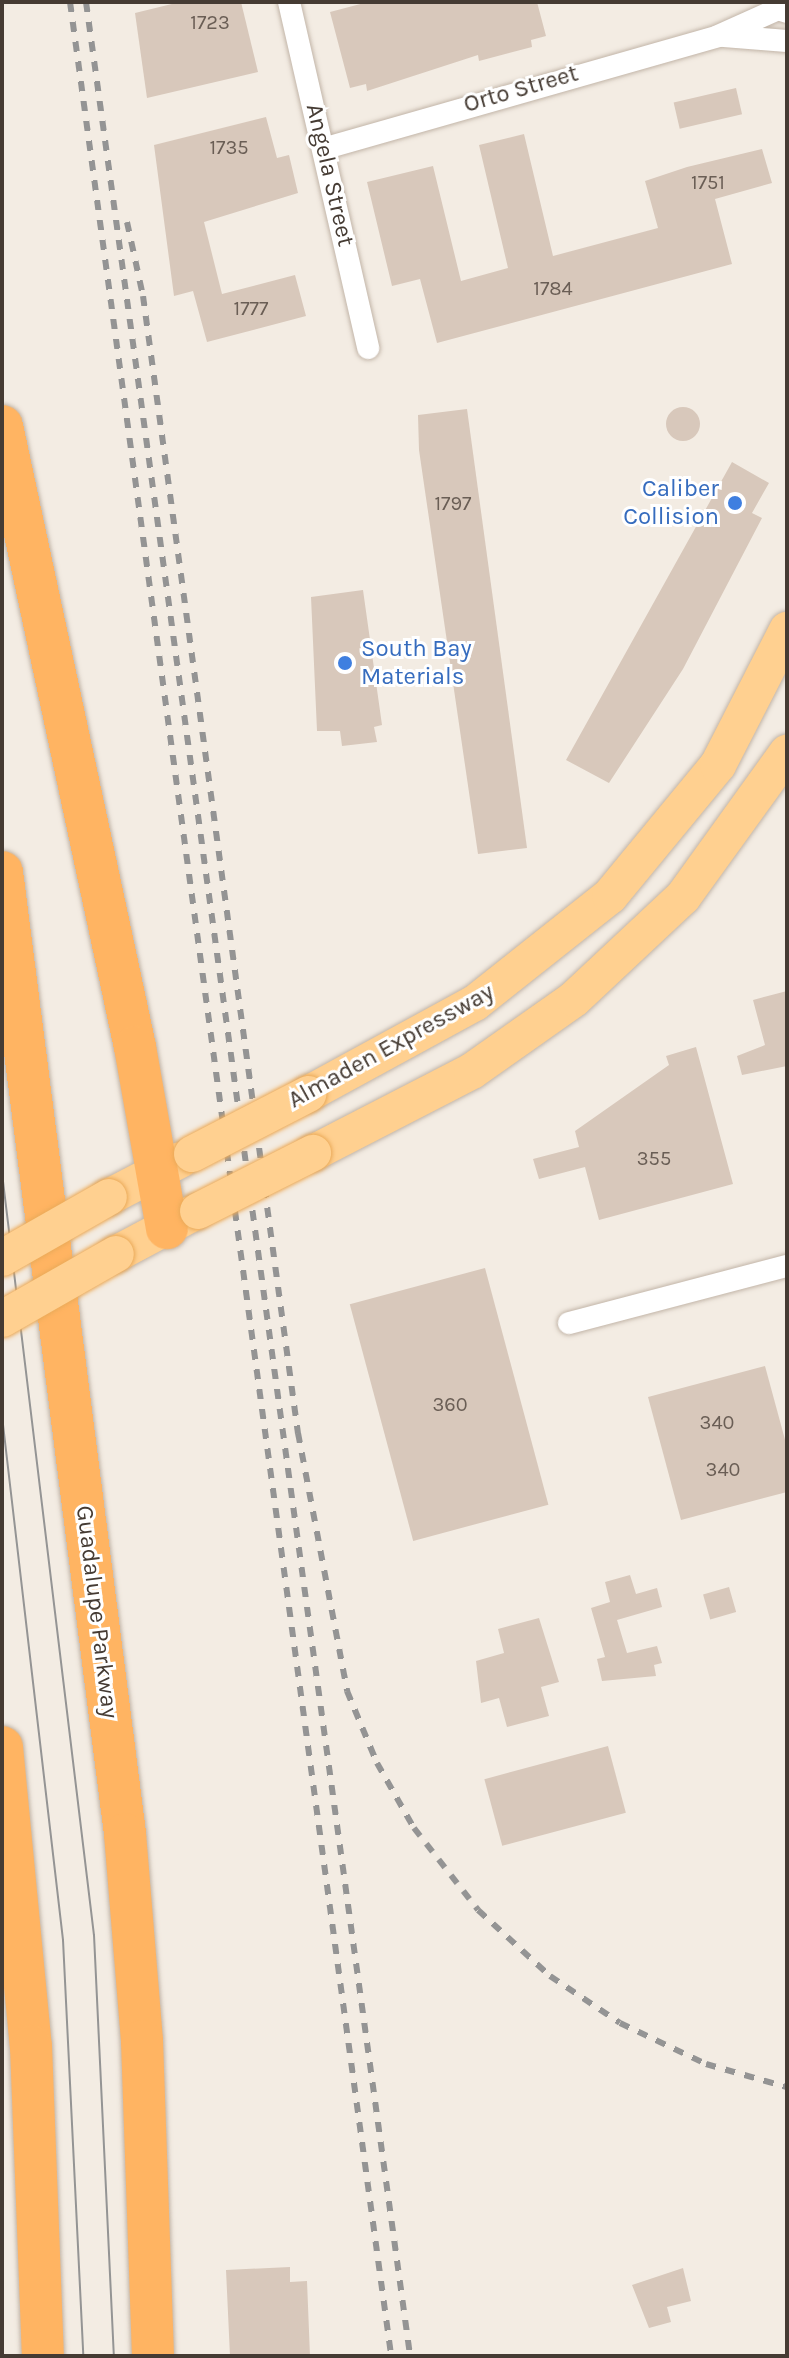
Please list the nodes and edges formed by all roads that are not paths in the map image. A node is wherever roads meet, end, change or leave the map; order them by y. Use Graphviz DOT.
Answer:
graph roads {
  1 [pos="289,2"];
  2 [pos="787,12"];
  3 [pos="718,36"];
  4 [pos="787,41"];
  5 [pos="326,148"];
  6 [pos="368,348"];
  7 [pos="2,426"];
  8 [pos="787,630"];
  9 [pos="787,753"];
  10 [pos="2,872"];
  11 [pos="175,1162"];
  12 [pos="182,1219"];
  13 [pos="2,1258"];
  14 [pos="787,1266"];
  15 [pos="2,1319"];
  16 [pos="569,1323"];
  17 [pos="2,1747"];
  18 [pos="43,2356"];
  19 [pos="153,2356"];
  1 -- 5 [label="street, Angela Street"];
  2 -- 3 [label="street, Orto Street"];
  3 -- 4 [label="street, Orto Street"];
  3 -- 5 [label="street, Orto Street"];
  5 -- 6 [label="street, Angela Street"];
  7 -- 11 [label="highway"];
  8 -- 11 [label="main road, Almaden Expressway, bridge"];
  9 -- 12 [label="main road, bridge"];
  10 -- 19 [label="highway, Guadalupe Parkway"];
  11 -- 12 [label="highway"];
  11 -- 13 [label="main road, Almaden Expressway, bridge"];
  12 -- 15 [label="main road, bridge"];
  14 -- 16 [label="street"];
  17 -- 18 [label="highway"];
}
